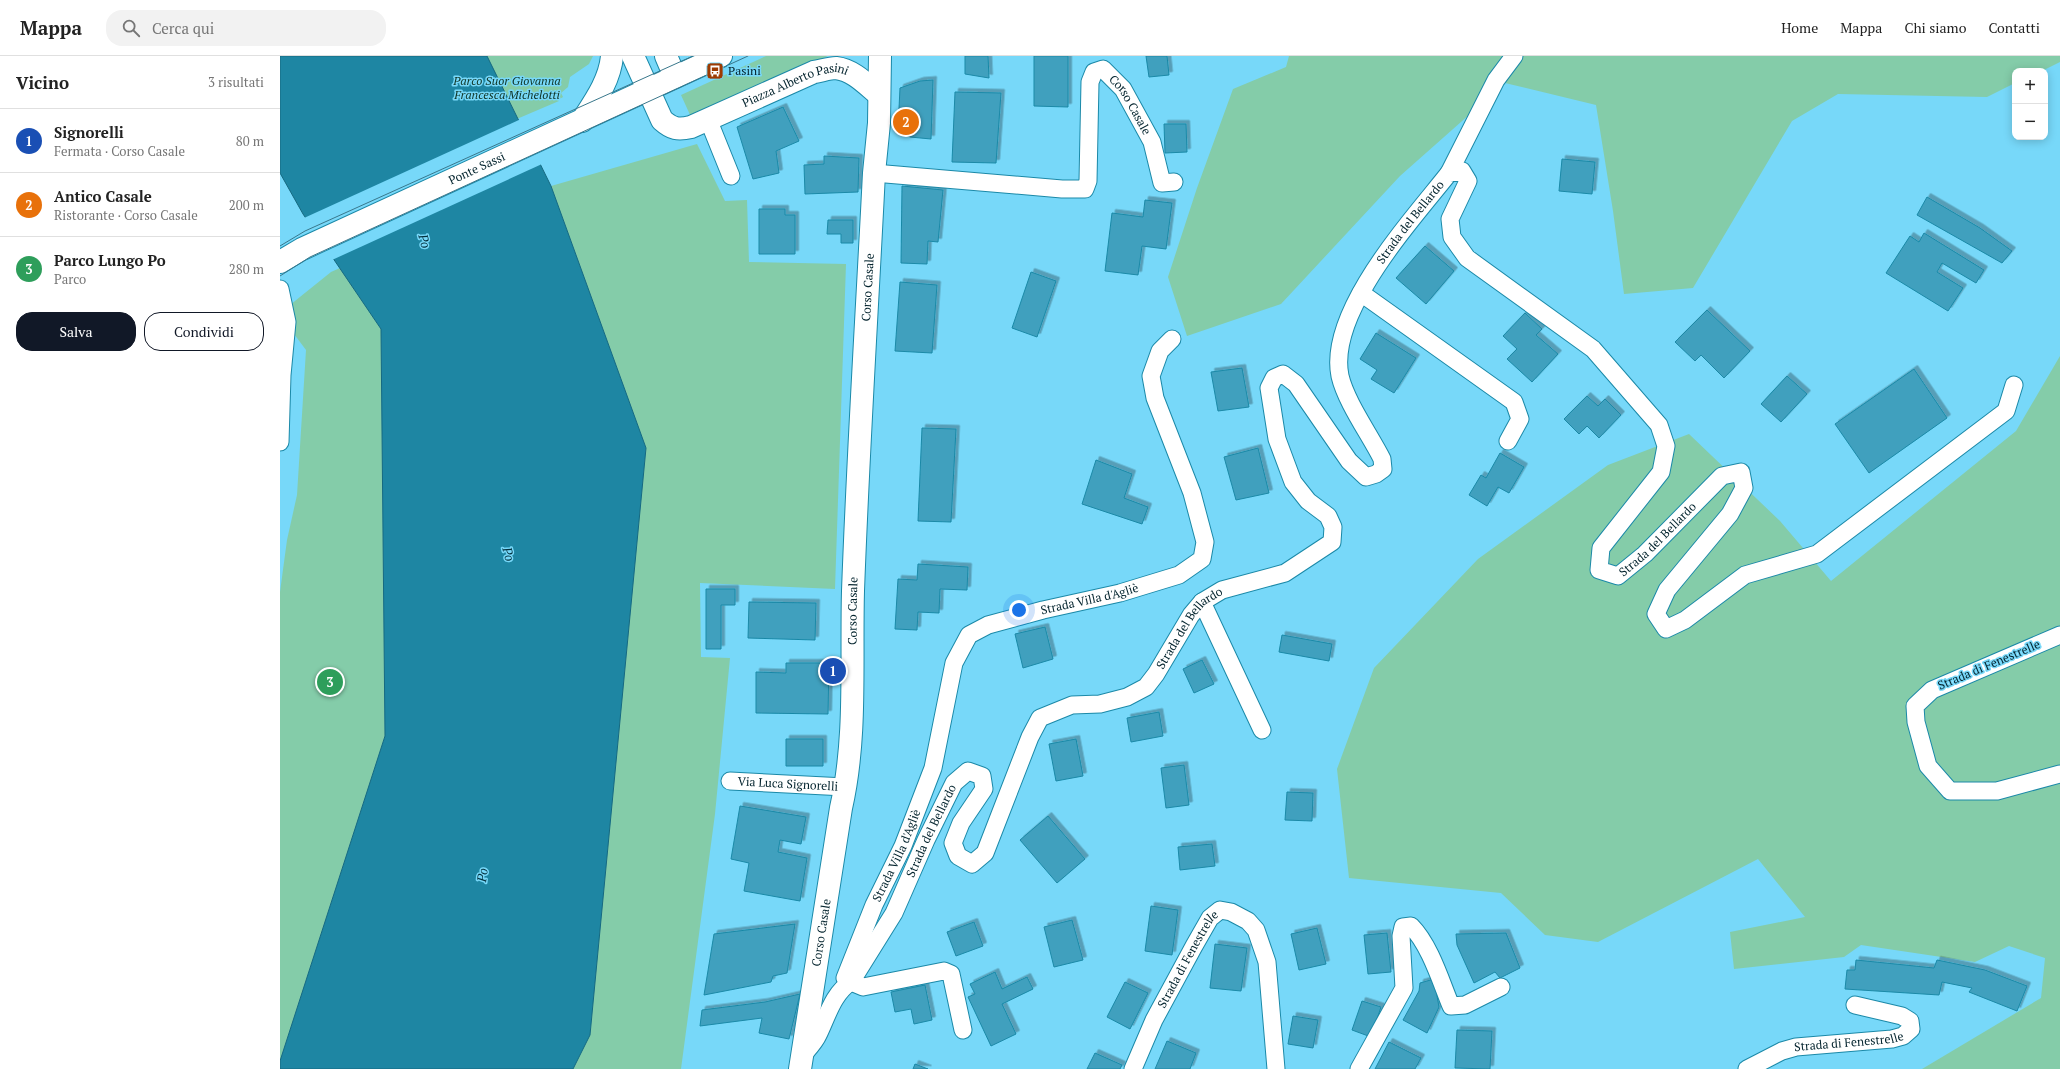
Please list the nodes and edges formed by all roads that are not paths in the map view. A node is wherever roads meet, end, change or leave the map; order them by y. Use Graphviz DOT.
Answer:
graph roads {
  1 [pos="612,56"];
  2 [pos="633,56"];
  3 [pos="666,56"];
  4 [pos="721,56"];
  5 [pos="880,56"];
  6 [pos="1514,56"];
  7 [pos="675,77"];
  8 [pos="648,89"];
  9 [pos="878,94"];
  10 [pos="708,119"];
  11 [pos="579,122"];
  12 [pos="874,173"];
  13 [pos="1449,173"];
  14 [pos="731,176"];
  15 [pos="1174,182"];
  16 [pos="280,262"];
  17 [pos="280,289"];
  18 [pos="1361,293"];
  19 [pos="1172,339"];
  20 [pos="281,381"];
  21 [pos="2014,385"];
  22 [pos="1508,441"];
  23 [pos="280,442"];
  24 [pos="1202,602"];
  25 [pos="2060,635"];
  26 [pos="1262,730"];
  27 [pos="2060,774"];
  28 [pos="730,781"];
  29 [pos="845,787"];
  30 [pos="848,984"];
  31 [pos="1501,987"];
  32 [pos="1855,1005"];
  33 [pos="963,1030"];
  34 [pos="802,1062"];
  35 [pos="1133,1069"];
  36 [pos="1276,1069"];
  37 [pos="1359,1069"];
  38 [pos="1747,1069"];
  1 -- 11 [label="main road"];
  2 -- 8 [label="main road, Piazza Alberto Pasini"];
  3 -- 7 [label="main road"];
  4 -- 7 [label="main road"];
  5 -- 9 [label="main road, Corso Casale"];
  6 -- 13 [label="street"];
  7 -- 8 [label="main road, Ponte Sassi"];
  8 -- 10 [label="main road, Piazza Alberto Pasini"];
  8 -- 11 [label="main road, Ponte Sassi"];
  9 -- 10 [label="main road, Piazza Alberto Pasini"];
  9 -- 12 [label="main road, Corso Casale"];
  10 -- 14 [label="street"];
  11 -- 16 [label="main road, Ponte Sassi"];
  12 -- 15 [label="street, Corso Casale"];
  12 -- 29 [label="main road, Corso Casale"];
  13 -- 18 [label="street, Strada del Bellardo"];
  13 -- 21 [label="street, Strada del Bellardo"];
  17 -- 20 [label="street"];
  18 -- 22 [label="street"];
  18 -- 24 [label="street, Strada del Bellardo"];
  19 -- 30 [label="street, Strada Villa d'Agliè"];
  20 -- 23 [label="street"];
  24 -- 26 [label="street"];
  24 -- 30 [label="street, Strada del Bellardo"];
  25 -- 27 [label="street, Strada di Fenestrelle"];
  28 -- 29 [label="street, Via Luca Signorelli"];
  29 -- 34 [label="main road, Corso Casale"];
  30 -- 33 [label="street"];
  30 -- 34 [label="street, Strada del Bellardo"];
  31 -- 37 [label="street"];
  32 -- 38 [label="street, Strada di Fenestrelle"];
  35 -- 36 [label="street, Strada di Fenestrelle"];
}
